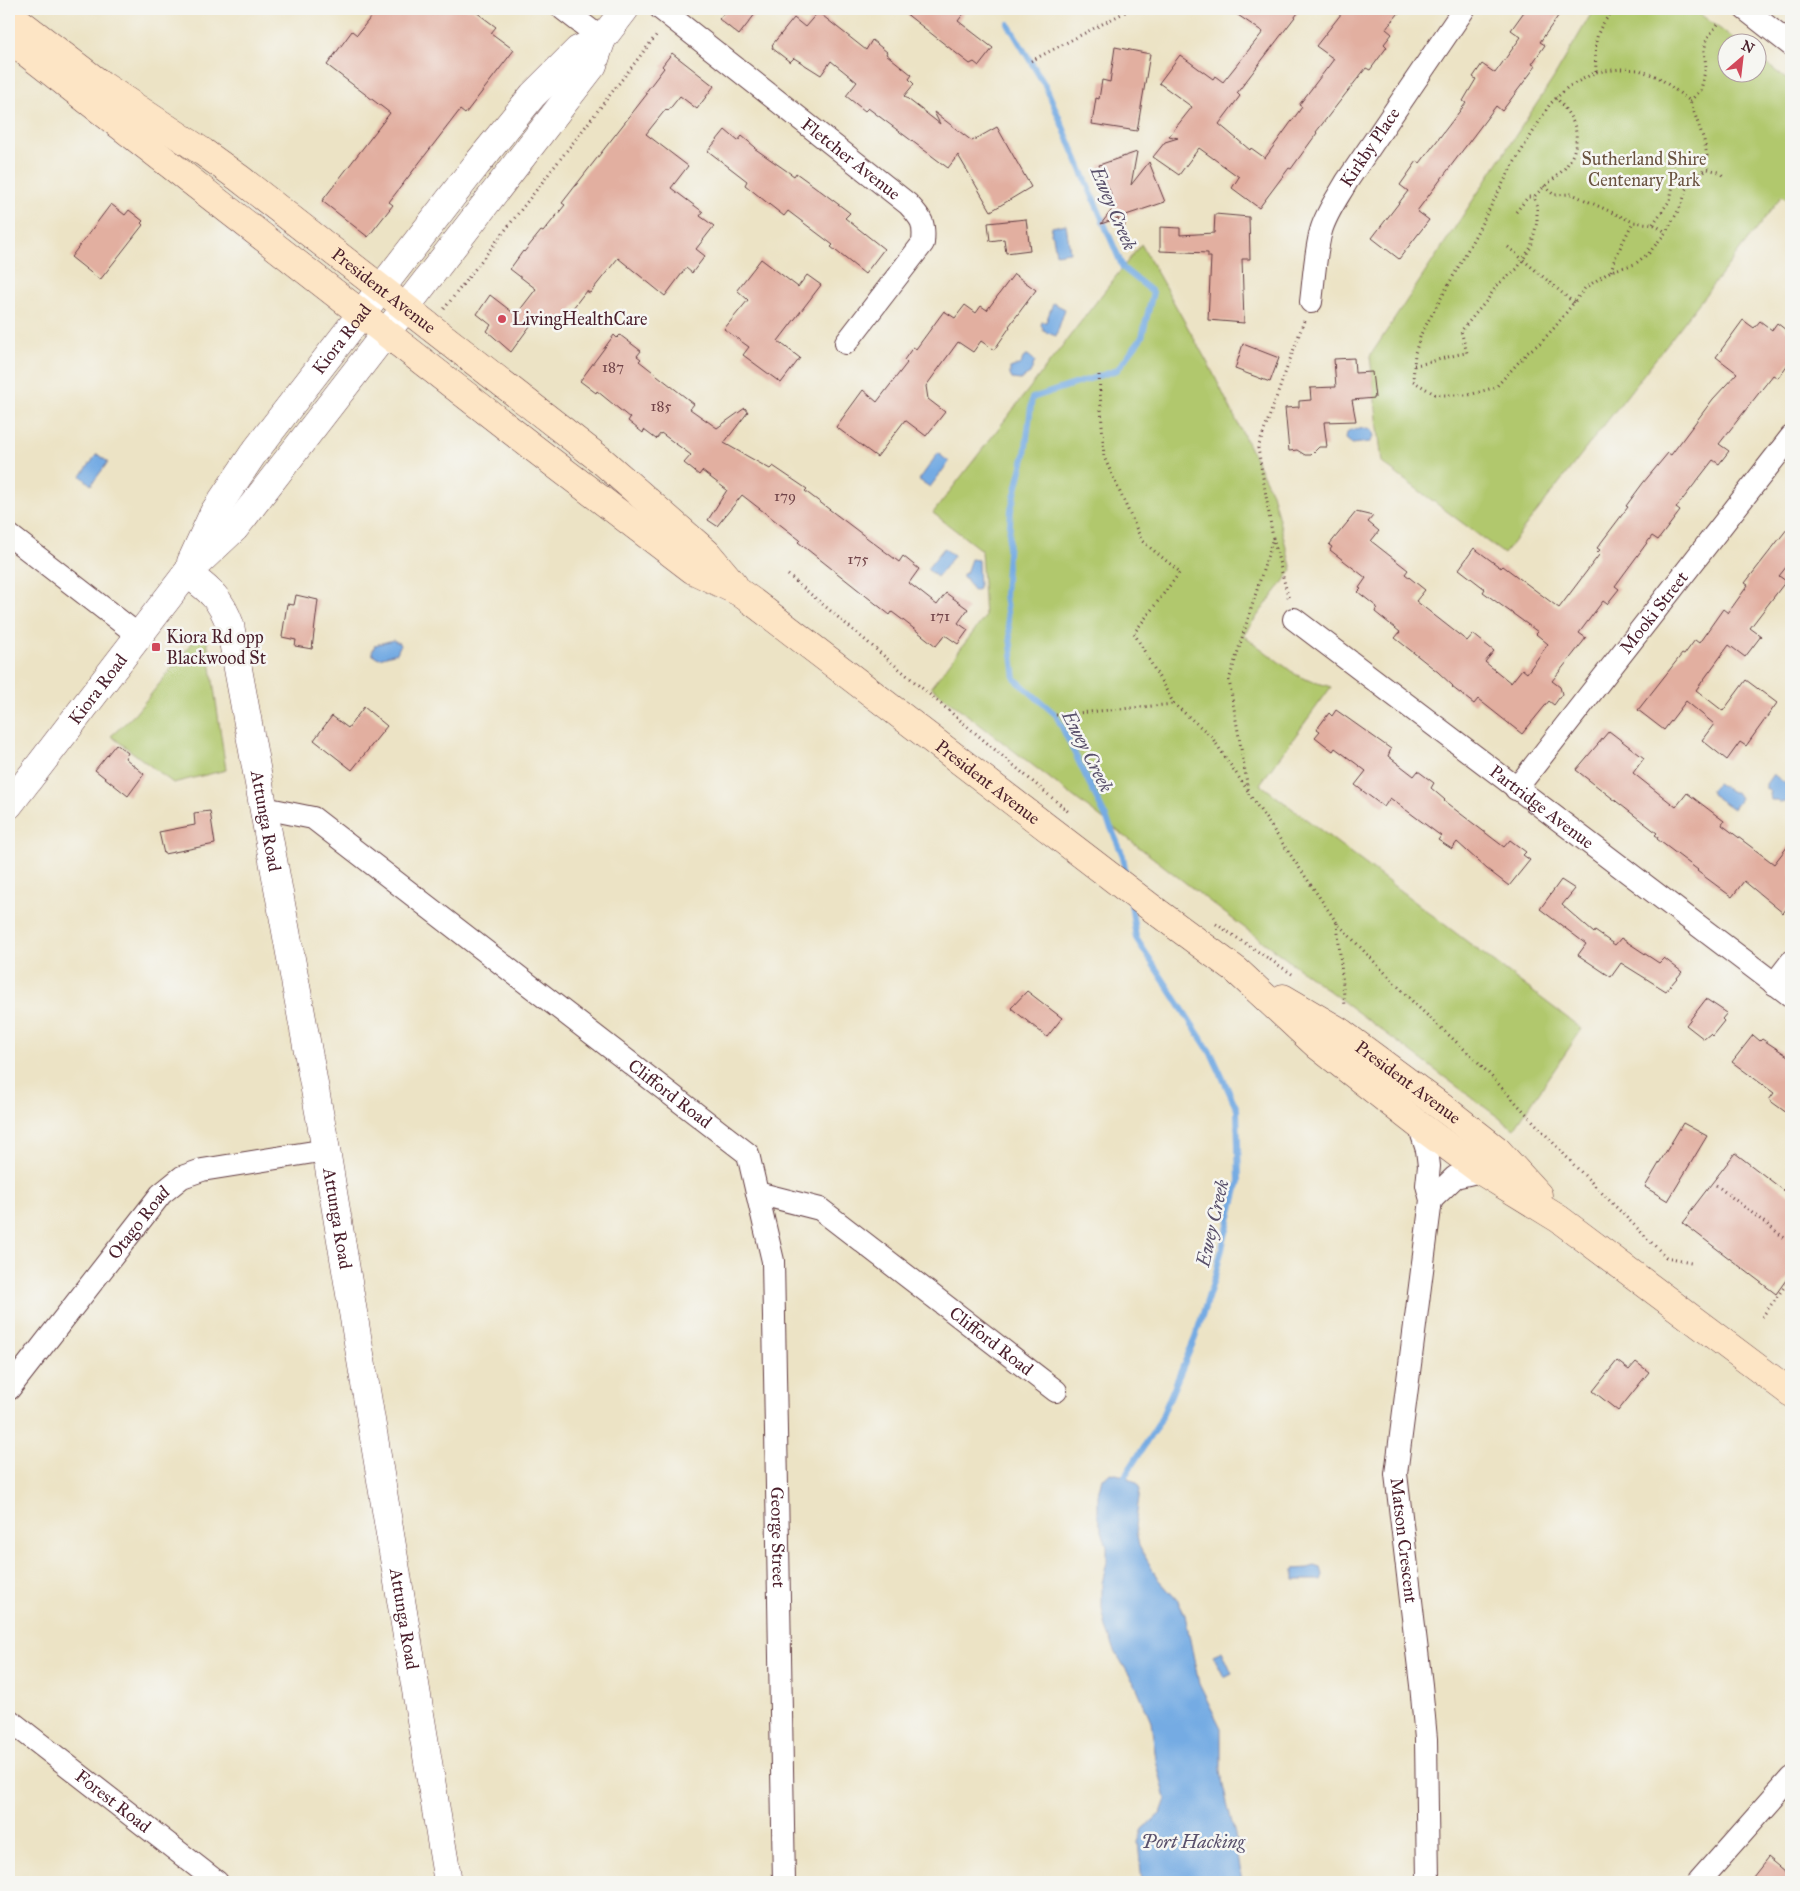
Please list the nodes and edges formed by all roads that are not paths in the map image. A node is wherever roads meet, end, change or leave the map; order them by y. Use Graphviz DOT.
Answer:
graph roads {
  1 [pos="563,9"];
  2 [pos="625,9"];
  3 [pos="661,9"];
  4 [pos="1464,9"];
  5 [pos="1744,9"];
  6 [pos="9,14"];
  7 [pos="9,39"];
  8 [pos="602,39"];
  9 [pos="1791,45"];
  10 [pos="382,289"];
  11 [pos="1311,302"];
  12 [pos="407,308"];
  13 [pos="362,314"];
  14 [pos="387,333"];
  15 [pos="846,342"];
  16 [pos="1791,437"];
  17 [pos="9,535"];
  18 [pos="187,572"];
  19 [pos="739,592"];
  20 [pos="1294,618"];
  21 [pos="138,635"];
  22 [pos="1516,789"];
  23 [pos="9,804"];
  24 [pos="264,808"];
  25 [pos="1791,962"];
  26 [pos="1237,971"];
  27 [pos="1783,990"];
  28 [pos="1419,1125"];
  29 [pos="326,1150"];
  30 [pos="1480,1171"];
  31 [pos="757,1194"];
  32 [pos="1431,1200"];
  33 [pos="1559,1219"];
  34 [pos="9,1389"];
  35 [pos="1056,1390"];
  36 [pos="1791,1393"];
  37 [pos="9,1720"];
  38 [pos="1791,1778"];
  39 [pos="1784,1800"];
  40 [pos="217,1882"];
  41 [pos="448,1882"];
  42 [pos="784,1882"];
  43 [pos="1428,1882"];
  44 [pos="1699,1882"];
  1 -- 8 [label="street"];
  2 -- 8 [label="street, Kiora Road"];
  3 -- 15 [label="street, Fletcher Avenue"];
  4 -- 11 [label="street, Kirkby Place"];
  5 -- 9 [label="street"];
  6 -- 10 [label="main road, President Avenue"];
  7 -- 13 [label="main road, President Avenue"];
  8 -- 10 [label="street, Kiora Road"];
  8 -- 12 [label="street, Kiora Road"];
  10 -- 12 [label="main road, President Avenue"];
  10 -- 13 [label="street, Kiora Road"];
  12 -- 14 [label="street, Kiora Road"];
  12 -- 19 [label="main road, President Avenue"];
  13 -- 14 [label="main road, President Avenue"];
  13 -- 18 [label="street, Kiora Road"];
  14 -- 18 [label="street, Kiora Road"];
  14 -- 19 [label="main road, President Avenue"];
  16 -- 22 [label="street, Mooki Street"];
  17 -- 21 [label="street"];
  18 -- 21 [label="street, Kiora Road"];
  18 -- 24 [label="street, Attunga Road"];
  19 -- 26 [label="main road, President Avenue"];
  20 -- 22 [label="street, Partridge Avenue"];
  21 -- 23 [label="street, Kiora Road"];
  22 -- 27 [label="street, Partridge Avenue"];
  24 -- 29 [label="street, Attunga Road"];
  24 -- 31 [label="street, Clifford Road"];
  25 -- 27 [label="street"];
  26 -- 28 [label="main road, President Avenue"];
  26 -- 33 [label="main road, President Avenue"];
  28 -- 30 [label="main road, President Avenue"];
  28 -- 32 [label="street, Matson Crescent"];
  29 -- 34 [label="street, Otago Road"];
  29 -- 41 [label="street, Attunga Road"];
  30 -- 32 [label="street"];
  30 -- 33 [label="main road, President Avenue"];
  31 -- 35 [label="street, Clifford Road"];
  31 -- 42 [label="street, George Street"];
  32 -- 43 [label="street, Matson Crescent"];
  33 -- 36 [label="main road, President Avenue"];
  37 -- 40 [label="street, Forest Road"];
  38 -- 39 [label="street"];
  39 -- 44 [label="street"];
}
